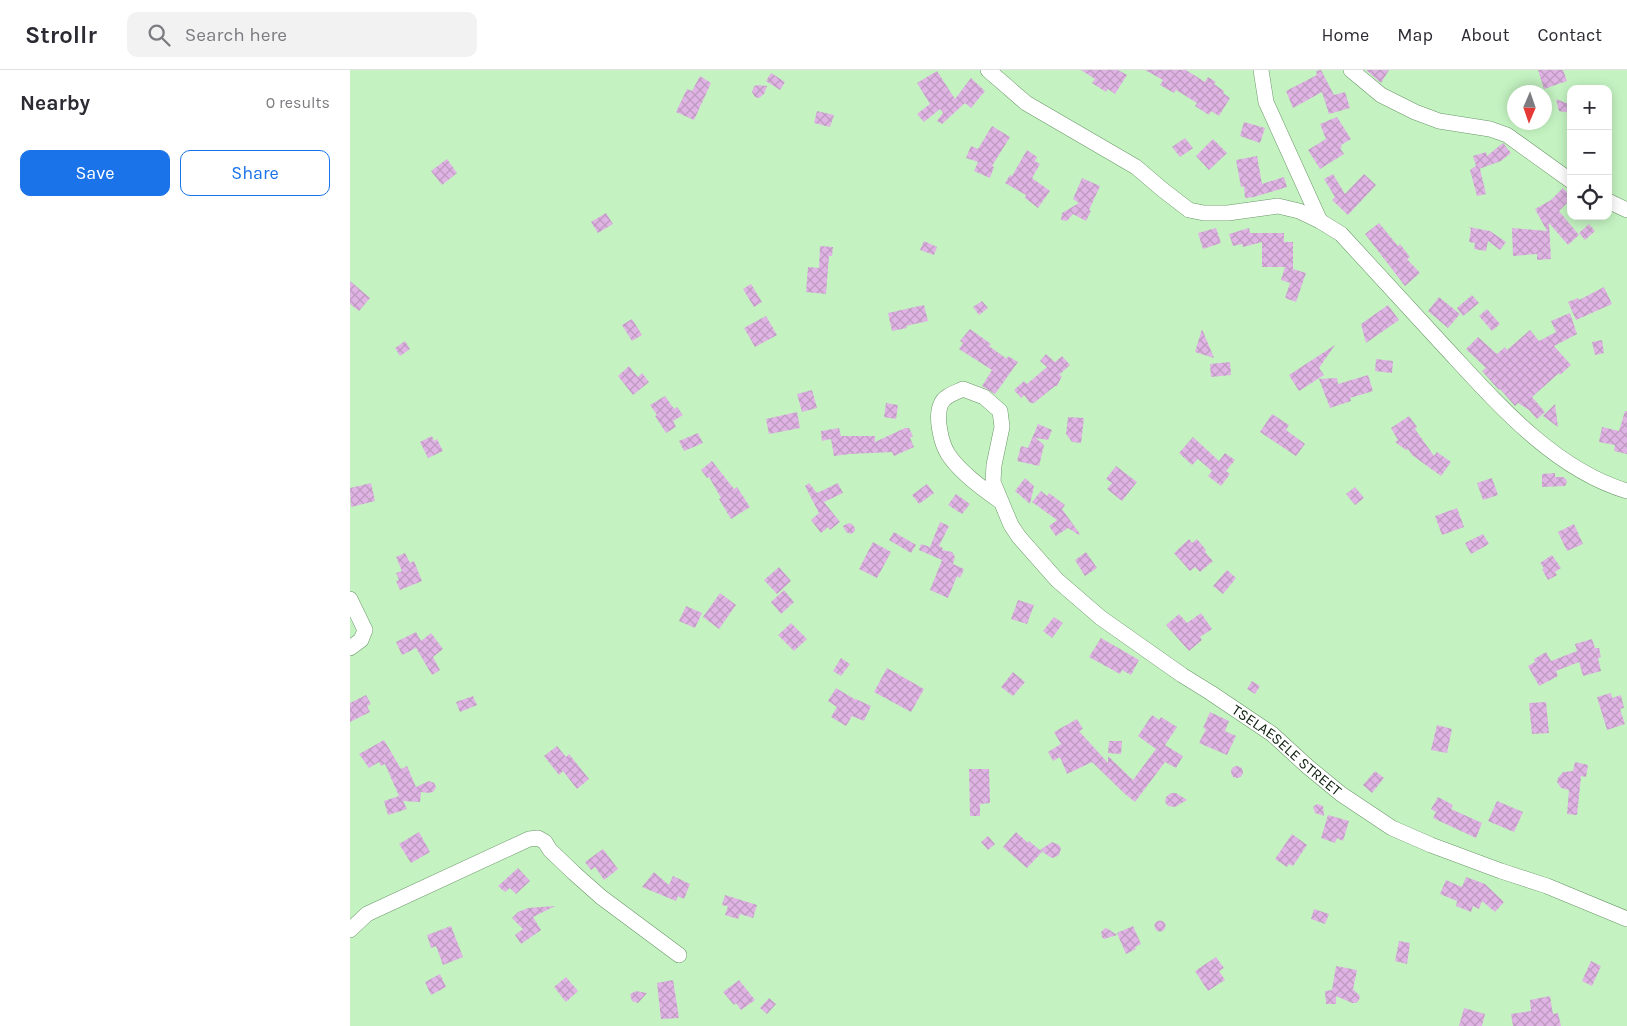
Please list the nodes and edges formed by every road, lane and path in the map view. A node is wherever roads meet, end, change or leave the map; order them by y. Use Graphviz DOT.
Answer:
graph roads {
  1 [pos="988,70"];
  2 [pos="1261,70"];
  3 [pos="1351,70"];
  4 [pos="1567,178"];
  5 [pos="1612,203"];
  6 [pos="1627,210"];
  7 [pos="1320,221"];
  8 [pos="1627,491"];
  9 [pos="1000,501"];
  10 [pos="350,599"];
  11 [pos="350,648"];
  12 [pos="1627,919"];
  13 [pos="350,930"];
  14 [pos="679,955"];
  1 -- 7 [label="street"];
  2 -- 7 [label="street"];
  3 -- 4 [label="street"];
  5 -- 6 [label="street"];
  7 -- 8 [label="street"];
  9 -- 9 [label="street, TSELAESELE STREET"];
  9 -- 12 [label="street, TSELAESELE STREET"];
  10 -- 11 [label="street"];
  13 -- 14 [label="street"];
}
